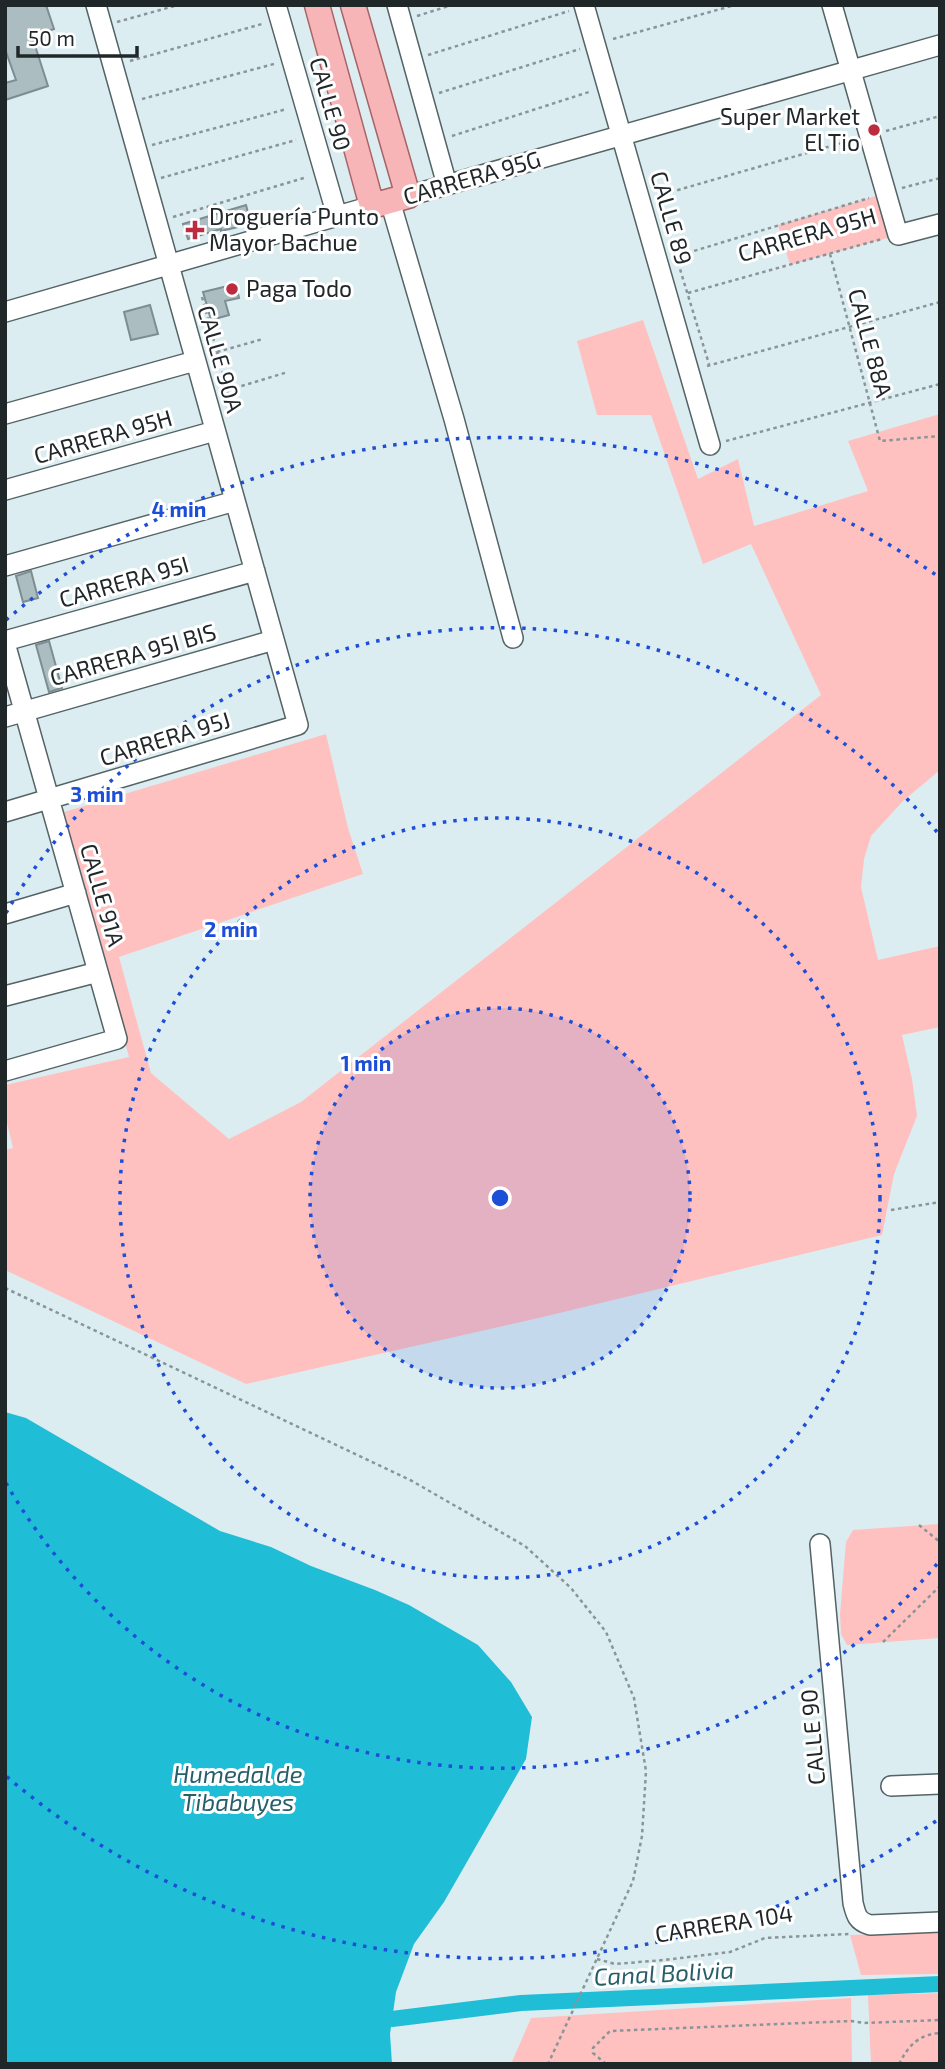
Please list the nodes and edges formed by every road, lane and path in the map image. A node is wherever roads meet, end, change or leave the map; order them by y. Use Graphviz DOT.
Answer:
graph roads {
  1 [pos="96,5"];
  2 [pos="178,5"];
  3 [pos="276,5"];
  4 [pos="317,5"];
  5 [pos="353,5"];
  6 [pos="397,5"];
  7 [pos="452,5"];
  8 [pos="734,5"];
  9 [pos="832,5"];
  10 [pos="584,6"];
  11 [pos="414,17"];
  12 [pos="266,23"];
  13 [pos="102,26"];
  14 [pos="595,44"];
  15 [pos="940,45"];
  16 [pos="425,56"];
  17 [pos="278,63"];
  18 [pos="113,65"];
  19 [pos="851,70"];
  20 [pos="607,86"];
  21 [pos="436,94"];
  22 [pos="123,104"];
  23 [pos="291,108"];
  24 [pos="940,116"];
  25 [pos="621,135"];
  26 [pos="869,136"];
  27 [pos="449,137"];
  28 [pos="300,138"];
  29 [pos="136,149"];
  30 [pos="311,176"];
  31 [pos="940,178"];
  32 [pos="145,183"];
  33 [pos="447,185"];
  34 [pos="886,192"];
  35 [pos="390,201"];
  36 [pos="640,201"];
  37 [pos="337,216"];
  38 [pos="156,222"];
  39 [pos="940,224"];
  40 [pos="898,234"];
  41 [pos="830,254"];
  42 [pos="667,259"];
  43 [pos="168,265"];
  44 [pos="688,293"];
  45 [pos="202,297"];
  46 [pos="940,302"];
  47 [pos="5,312"];
  48 [pos="849,327"];
  49 [pos="263,339"];
  50 [pos="217,352"];
  51 [pos="195,361"];
  52 [pos="709,365"];
  53 [pos="689,371"];
  54 [pos="288,372"];
  55 [pos="940,384"];
  56 [pos="228,390"];
  57 [pos="870,404"];
  58 [pos="232,407"];
  59 [pos="5,414"];
  60 [pos="215,431"];
  61 [pos="940,436"];
  62 [pos="710,445"];
  63 [pos="5,490"];
  64 [pos="235,501"];
  65 [pos="5,566"];
  66 [pos="255,571"];
  67 [pos="513,638"];
  68 [pos="274,640"];
  69 [pos="5,642"];
  70 [pos="25,711"];
  71 [pos="5,717"];
  72 [pos="298,725"];
  73 [pos="49,799"];
  74 [pos="5,813"];
  75 [pos="76,893"];
  76 [pos="5,914"];
  77 [pos="98,972"];
  78 [pos="5,996"];
  79 [pos="5,1071"];
  80 [pos="940,1202"];
  81 [pos="891,1210"];
  82 [pos="5,1288"];
  83 [pos="919,1525"];
  84 [pos="940,1542"];
  85 [pos="820,1544"];
  86 [pos="940,1586"];
  87 [pos="883,1642"];
  88 [pos="940,1784"];
  89 [pos="891,1786"];
  90 [pos="861,1922"];
  91 [pos="940,1922"];
  92 [pos="597,1958"];
  93 [pos="940,2020"];
  94 [pos="940,2033"];
  95 [pos="548,2064"];
  96 [pos="606,2064"];
  97 [pos="899,2064"];
  1 -- 13 [label="street, CALLE 90A"];
  2 -- 13 [label="path"];
  3 -- 37 [label="street, CALLE 90"];
  4 -- 35 [label="main road"];
  5 -- 35 [label="main road"];
  6 -- 33 [label="street"];
  7 -- 11 [label="path"];
  8 -- 14 [label="path"];
  9 -- 19 [label="street"];
  10 -- 14 [label="street, CALLE 89"];
  10 -- 16 [label="path"];
  12 -- 18 [label="path"];
  13 -- 18 [label="street, CALLE 90A"];
  14 -- 20 [label="street, CALLE 89"];
  14 -- 21 [label="path"];
  15 -- 19 [label="street, CARRERA 95G"];
  17 -- 22 [label="path"];
  18 -- 22 [label="street, CALLE 90A"];
  19 -- 25 [label="street, CARRERA 95G"];
  19 -- 26 [label="street"];
  20 -- 25 [label="street, CALLE 89"];
  20 -- 27 [label="path"];
  22 -- 29 [label="street, CALLE 90A"];
  23 -- 29 [label="path"];
  24 -- 26 [label="path"];
  25 -- 33 [label="street, CARRERA 95G"];
  25 -- 36 [label="street, CALLE 89"];
  26 -- 34 [label="street"];
  26 -- 36 [label="path"];
  28 -- 32 [label="path"];
  29 -- 32 [label="street, CALLE 90A"];
  30 -- 38 [label="path"];
  31 -- 34 [label="path"];
  32 -- 38 [label="street, CALLE 90A"];
  33 -- 35 [label="street, CARRERA 95G"];
  34 -- 40 [label="street"];
  34 -- 42 [label="path"];
  35 -- 37 [label="street, CARRERA 95G"];
  35 -- 67 [label="street"];
  36 -- 42 [label="street, CALLE 89"];
  37 -- 43 [label="street, CARRERA 95G"];
  38 -- 43 [label="street, CALLE 90A"];
  39 -- 40 [label="street, CARRERA 95H"];
  40 -- 41 [label="path, CARRERA 95H"];
  41 -- 44 [label="path, CARRERA 95H"];
  41 -- 48 [label="path, CALLE 88A"];
  42 -- 44 [label="path"];
  42 -- 53 [label="street, CALLE 89"];
  43 -- 47 [label="street, CARRERA 95G"];
  43 -- 51 [label="street, CALLE 90A"];
  44 -- 52 [label="path"];
  45 -- 50 [label="path"];
  46 -- 48 [label="path"];
  48 -- 52 [label="path"];
  48 -- 57 [label="path, CALLE 88A"];
  49 -- 50 [label="path"];
  50 -- 56 [label="path"];
  51 -- 59 [label="street"];
  51 -- 60 [label="street, CALLE 90A"];
  52 -- 53 [label="path"];
  53 -- 62 [label="street, CALLE 89"];
  54 -- 56 [label="path"];
  55 -- 57 [label="path"];
  56 -- 58 [label="path"];
  57 -- 61 [label="path, CALLE 88A"];
  57 -- 62 [label="path"];
  60 -- 63 [label="street, CARRERA 95H"];
  60 -- 64 [label="street, CALLE 90A"];
  64 -- 65 [label="street"];
  64 -- 66 [label="street, CALLE 90A"];
  66 -- 68 [label="street, CALLE 90A"];
  66 -- 69 [label="street, CARRERA 95I"];
  68 -- 70 [label="street, CARRERA 95I BIS"];
  68 -- 72 [label="street, CALLE 90A"];
  69 -- 70 [label="street, CALLE 91A"];
  70 -- 71 [label="street, CARRERA 95I BIS"];
  70 -- 73 [label="street, CALLE 91A"];
  72 -- 73 [label="street, CARRERA 95J"];
  73 -- 74 [label="street, CARRERA 95J"];
  73 -- 75 [label="street, CALLE 91A"];
  75 -- 76 [label="street"];
  75 -- 77 [label="street, CALLE 91A"];
  77 -- 78 [label="street"];
  77 -- 79 [label="street, CALLE 91A"];
  80 -- 81 [label="path"];
  82 -- 92 [label="path"];
  83 -- 84 [label="path"];
  85 -- 90 [label="street, CALLE 90"];
  86 -- 87 [label="path"];
  88 -- 89 [label="street"];
  90 -- 91 [label="street"];
  90 -- 92 [label="path, CARRERA 104"];
  92 -- 95 [label="path"];
  93 -- 96 [label="path"];
  94 -- 97 [label="path"];
}
